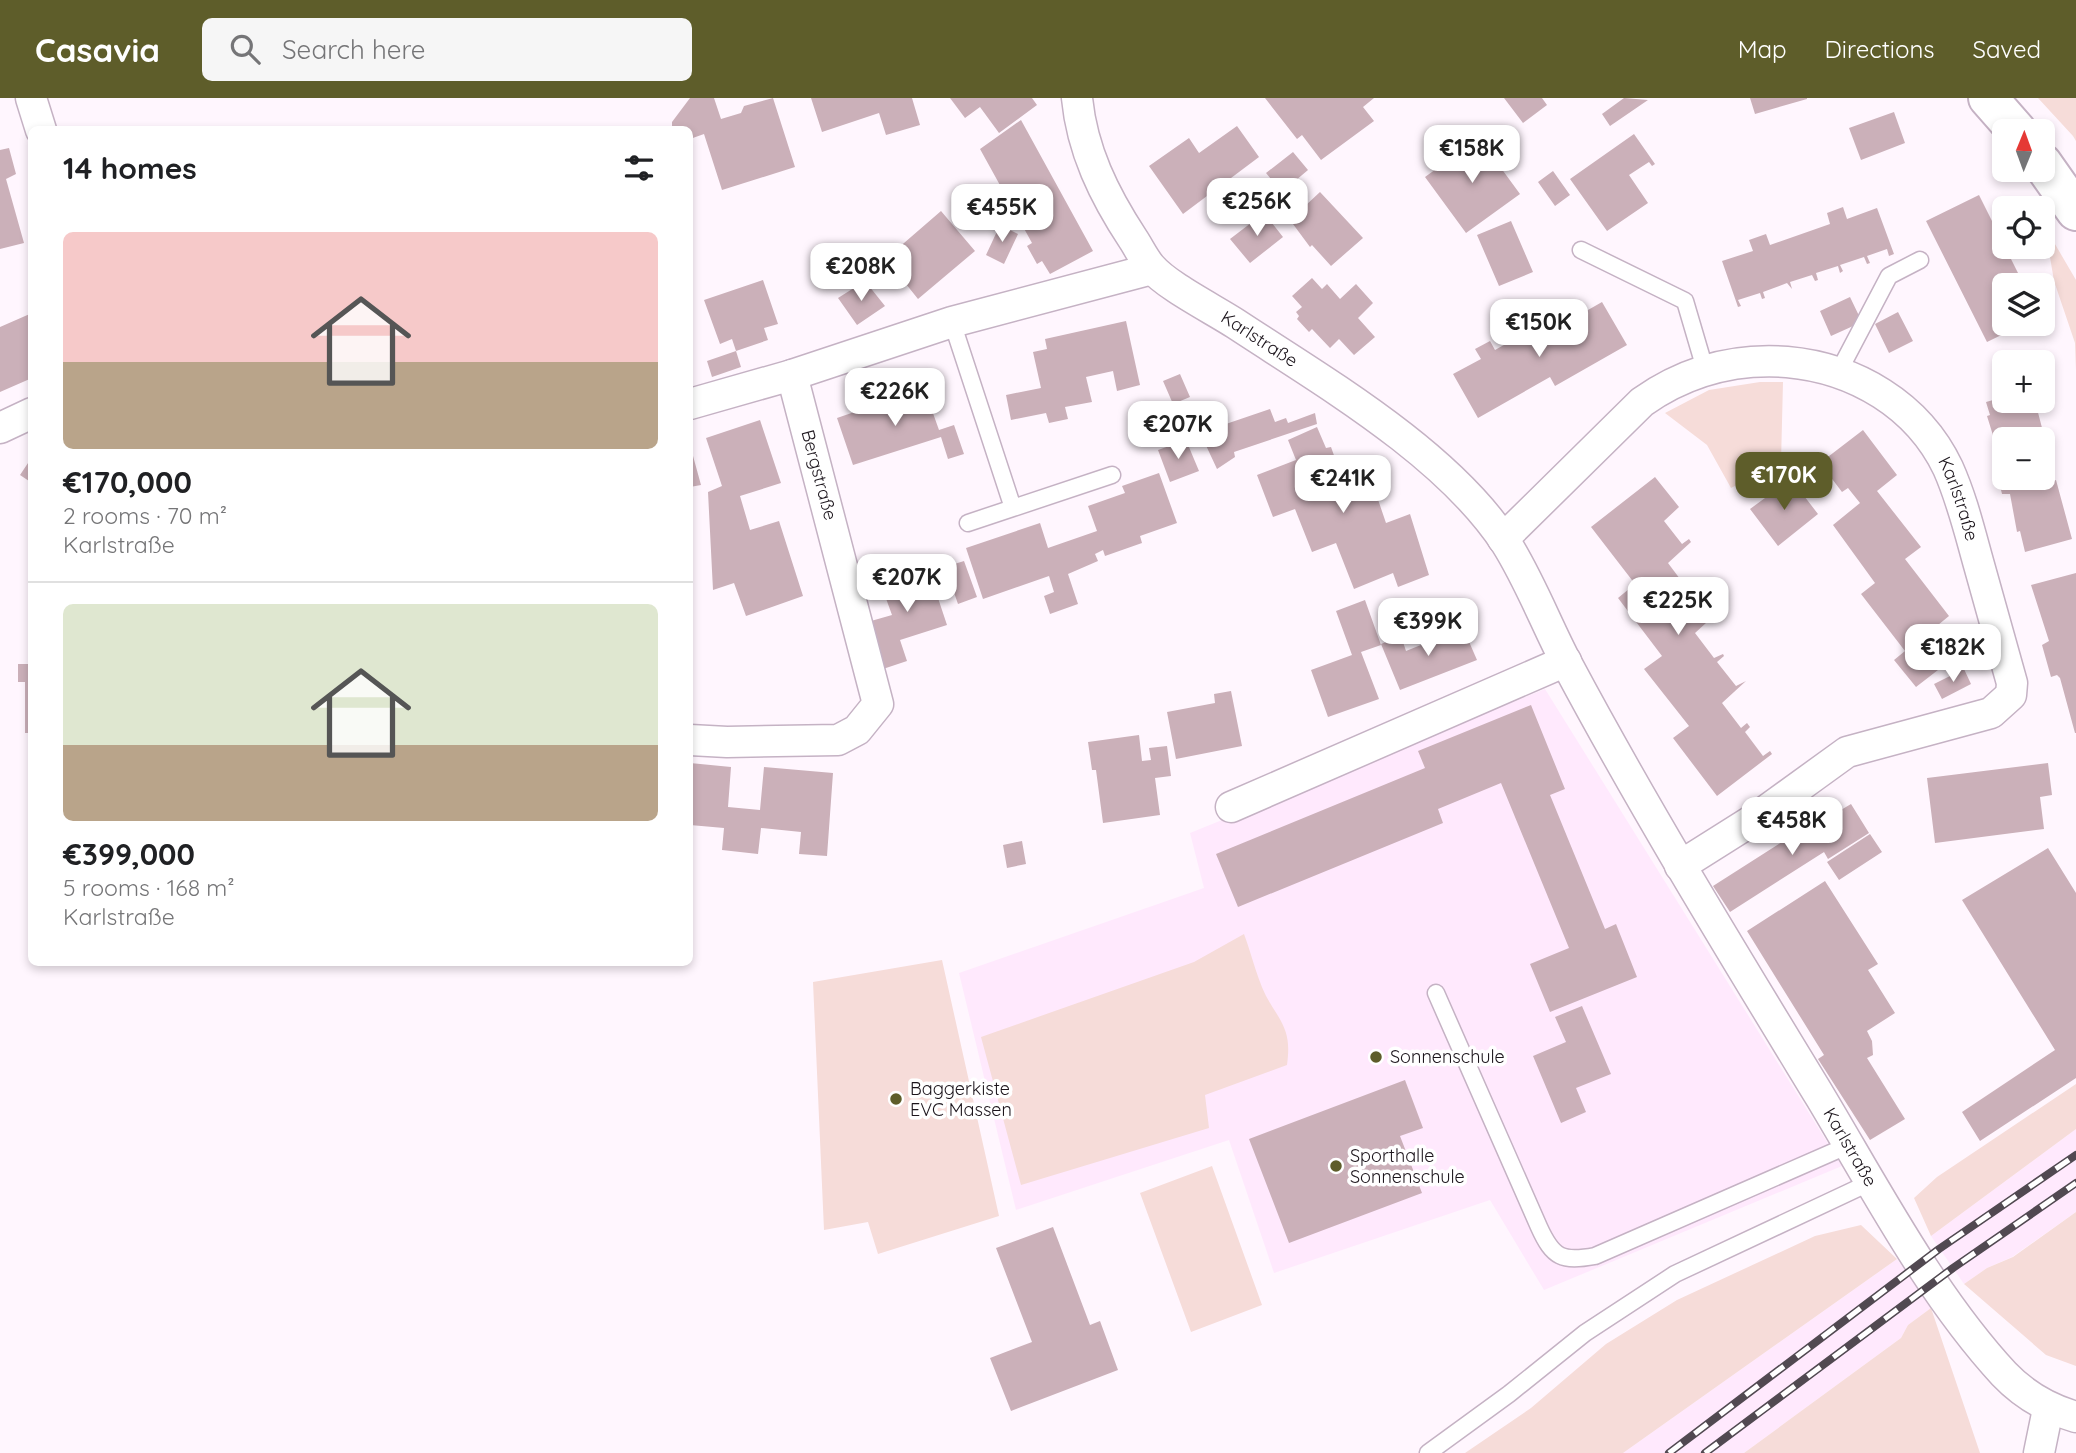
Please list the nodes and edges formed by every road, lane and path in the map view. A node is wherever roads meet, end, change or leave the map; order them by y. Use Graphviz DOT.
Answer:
graph roads {
  1 [pos="31,98"];
  2 [pos="1077,98"];
  3 [pos="1988,98"];
  4 [pos="2006,119"];
  5 [pos="40,126"];
  6 [pos="2055,181"];
  7 [pos="2076,211"];
  8 [pos="1581,250"];
  9 [pos="1920,260"];
  10 [pos="1152,269"];
  11 [pos="952,322"];
  12 [pos="1705,369"];
  13 [pos="1839,373"];
  14 [pos="792,375"];
  15 [pos="693,403"];
  16 [pos="28,416"];
  17 [pos="0,428"];
  18 [pos="1112,475"];
  19 [pos="1013,508"];
  20 [pos="968,523"];
  21 [pos="1503,539"];
  22 [pos="1566,661"];
  23 [pos="693,740"];
  24 [pos="1231,807"];
  25 [pos="1680,866"];
  26 [pos="1436,993"];
  27 [pos="1849,1145"];
  28 [pos="1871,1182"];
  29 [pos="2062,1413"];
  30 [pos="1428,1453"];
  31 [pos="2039,1453"];
  1 -- 5 [label="street"];
  2 -- 10 [label="street, Karlstraße"];
  3 -- 4 [label="main road"];
  6 -- 7 [label="main road"];
  8 -- 12 [label="lane"];
  9 -- 13 [label="lane"];
  10 -- 11 [label="street"];
  10 -- 21 [label="street, Karlstraße"];
  11 -- 14 [label="street"];
  11 -- 19 [label="lane"];
  12 -- 13 [label="street, Karlstraße"];
  12 -- 21 [label="street, Karlstraße"];
  13 -- 25 [label="street, Karlstraße"];
  14 -- 15 [label="street"];
  14 -- 23 [label="street, Bergstraße"];
  16 -- 17 [label="street"];
  18 -- 19 [label="lane"];
  19 -- 20 [label="lane"];
  21 -- 22 [label="street, Karlstraße"];
  22 -- 24 [label="street"];
  22 -- 25 [label="street, Karlstraße"];
  25 -- 27 [label="street, Karlstraße"];
  26 -- 27 [label="lane"];
  27 -- 28 [label="street, Karlstraße"];
  28 -- 29 [label="street, Karlstraße"];
  28 -- 30 [label="lane"];
  29 -- 31 [label="street, Karlstraße"];
}
